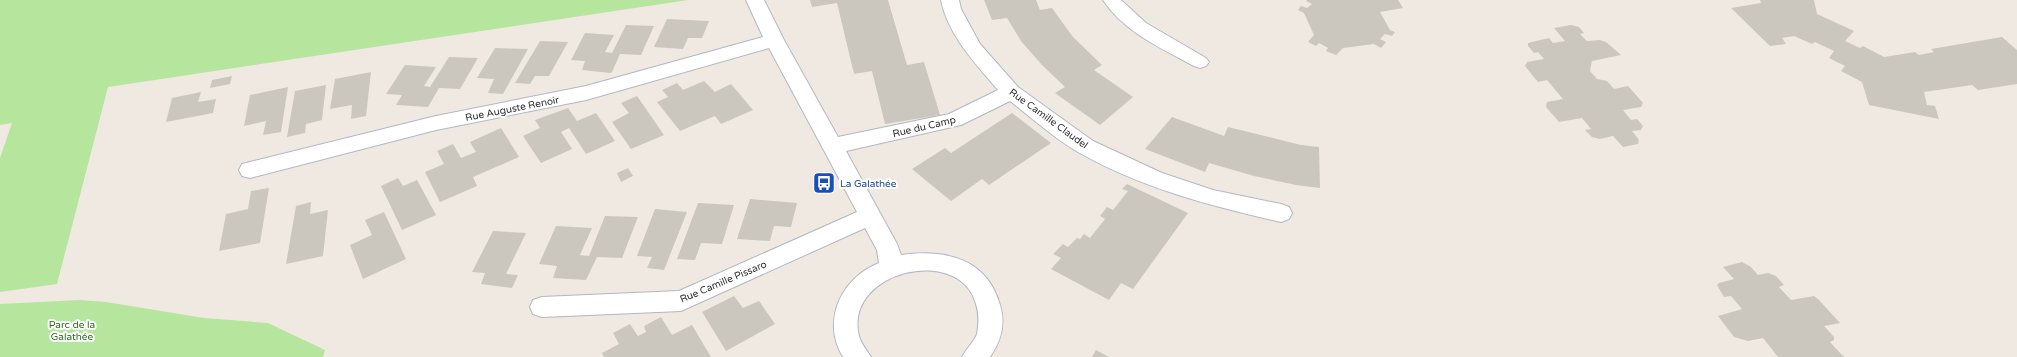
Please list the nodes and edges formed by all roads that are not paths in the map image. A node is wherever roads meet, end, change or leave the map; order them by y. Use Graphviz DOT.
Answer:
graph roads {
  1 [pos="755,0"];
  2 [pos="950,0"];
  3 [pos="1112,0"];
  4 [pos="774,40"];
  5 [pos="1200,62"];
  6 [pos="1011,92"];
  7 [pos="832,146"];
  8 [pos="250,170"];
  9 [pos="1281,213"];
  10 [pos="870,216"];
  11 [pos="891,266"];
  12 [pos="542,307"];
  13 [pos="852,356"];
  14 [pos="975,357"];
  1 -- 4 [label="street"];
  2 -- 6 [label="street, Rue Camille Claudel"];
  3 -- 5 [label="lane"];
  4 -- 7 [label="street"];
  4 -- 8 [label="street, Rue Auguste Renoir"];
  6 -- 7 [label="street, Rue du Camp"];
  6 -- 9 [label="street, Rue Camille Claudel"];
  7 -- 10 [label="street"];
  10 -- 11 [label="street"];
  10 -- 12 [label="street, Rue Camille Pissaro"];
  11 -- 13 [label="street"];
  11 -- 14 [label="street"];
}
